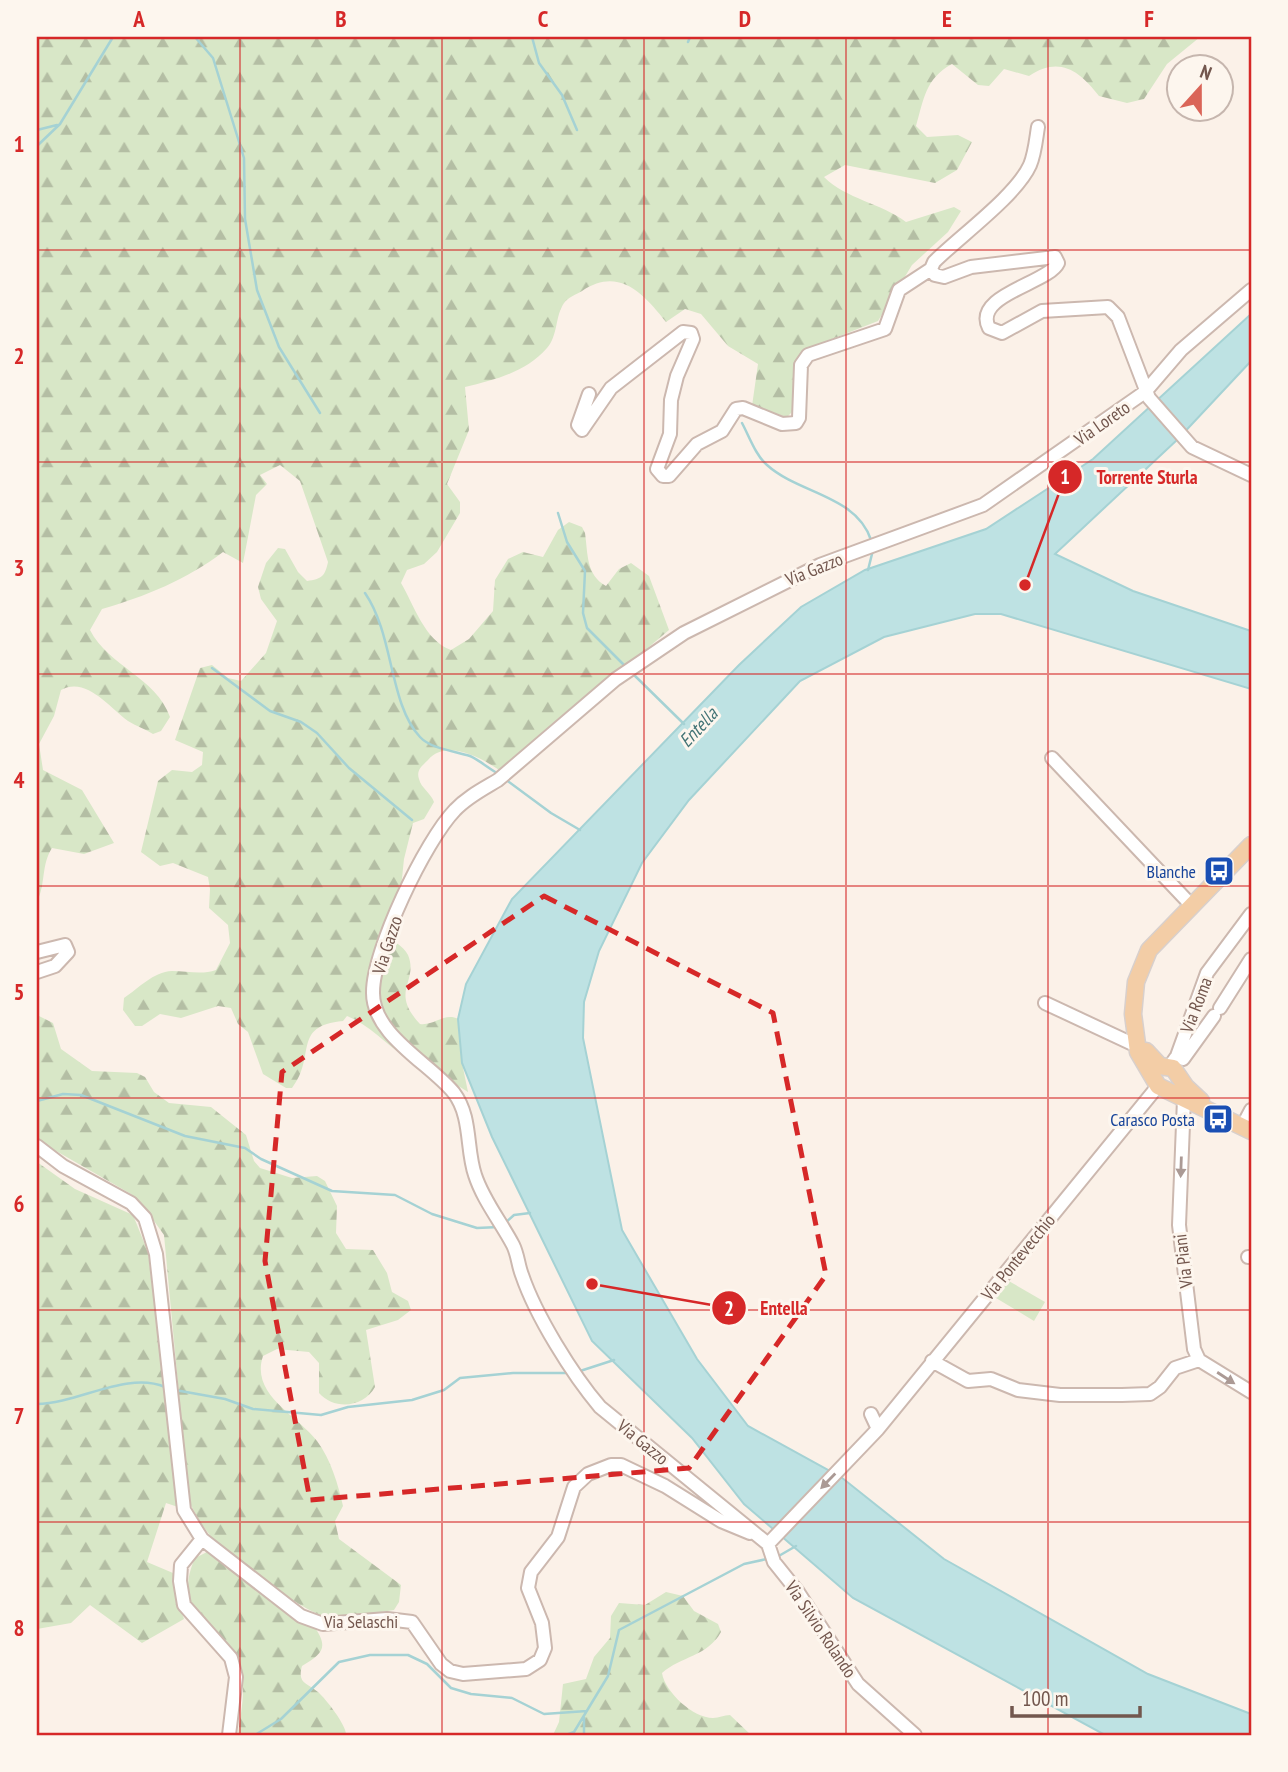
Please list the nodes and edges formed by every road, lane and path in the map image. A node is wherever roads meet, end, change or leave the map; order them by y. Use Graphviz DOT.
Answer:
graph roads {
  1 [pos="1038,127"];
  2 [pos="931,269"];
  3 [pos="1251,290"];
  4 [pos="589,394"];
  5 [pos="1147,395"];
  6 [pos="1251,475"];
  7 [pos="890,540"];
  8 [pos="1052,758"];
  9 [pos="1251,845"];
  10 [pos="1244,858"];
  11 [pos="1192,906"];
  12 [pos="1251,914"];
  13 [pos="37,952"];
  14 [pos="1250,966"];
  15 [pos="37,972"];
  16 [pos="1045,1003"];
  17 [pos="1192,1012"];
  18 [pos="1214,1016"];
  19 [pos="1136,1038"];
  20 [pos="1166,1076"];
  21 [pos="1184,1099"];
  22 [pos="1251,1110"];
  23 [pos="1226,1118"];
  24 [pos="1247,1129"];
  25 [pos="37,1146"];
  26 [pos="1199,1360"];
  27 [pos="932,1361"];
  28 [pos="1251,1392"];
  29 [pos="870,1414"];
  30 [pos="876,1430"];
  31 [pos="202,1539"];
  32 [pos="766,1540"];
  33 [pos="229,1735"];
  34 [pos="915,1735"];
  1 -- 2 [label="street"];
  2 -- 4 [label="street"];
  2 -- 5 [label="street"];
  3 -- 5 [label="street, Via Loreto"];
  5 -- 6 [label="street"];
  5 -- 7 [label="street, Via Loreto"];
  7 -- 32 [label="street, Via Gazzo"];
  8 -- 11 [label="street"];
  9 -- 10 [label="main road"];
  10 -- 11 [label="main road"];
  11 -- 19 [label="main road"];
  12 -- 17 [label="street, Via Roma"];
  13 -- 15 [label="street"];
  14 -- 18 [label="street"];
  16 -- 19 [label="street"];
  17 -- 18 [label="street"];
  17 -- 20 [label="street, Via Roma"];
  18 -- 20 [label="street"];
  19 -- 20 [label="main road"];
  20 -- 21 [label="main road"];
  20 -- 23 [label="main road"];
  20 -- 27 [label="street, Via Pontevecchio"];
  21 -- 23 [label="main road"];
  21 -- 26 [label="street, Via Piani, one-way"];
  22 -- 24 [label="street"];
  23 -- 24 [label="main road"];
  25 -- 31 [label="street, Via Selaschi"];
  26 -- 27 [label="street"];
  26 -- 28 [label="street, one-way"];
  27 -- 30 [label="street, Via Pontevecchio"];
  29 -- 30 [label="street"];
  30 -- 32 [label="street, Via Pontevecchio, one-way"];
  31 -- 32 [label="street, Via Selaschi"];
  31 -- 33 [label="street"];
  32 -- 34 [label="street, Via Silvio Rolando"];
}
